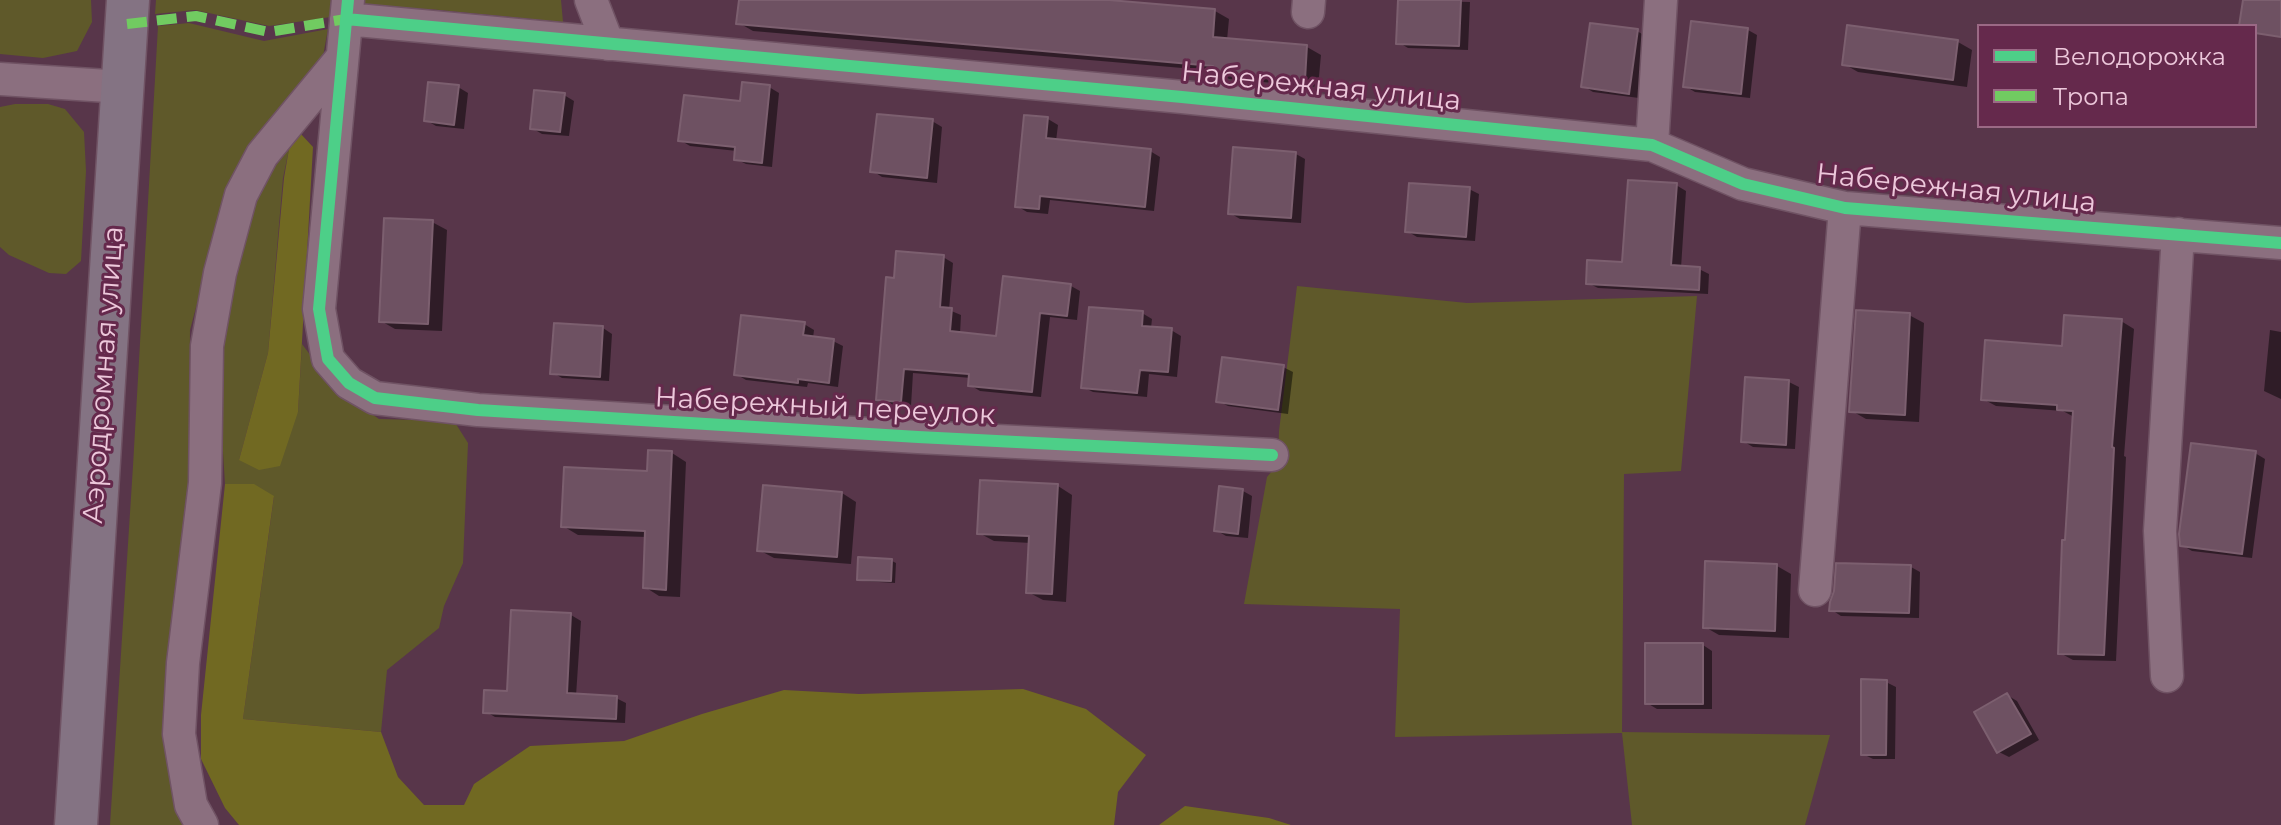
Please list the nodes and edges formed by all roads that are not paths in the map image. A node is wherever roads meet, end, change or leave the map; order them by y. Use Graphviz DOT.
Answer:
graph roads {
  1 [pos="128,0"];
  2 [pos="591,0"];
  3 [pos="1661,0"];
  4 [pos="347,10"];
  5 [pos="608,44"];
  6 [pos="342,58"];
  7 [pos="0,79"];
  8 [pos="123,87"];
  9 [pos="1652,145"];
  10 [pos="1845,208"];
  11 [pos="2178,234"];
  12 [pos="2281,243"];
  13 [pos="1272,455"];
  14 [pos="1815,590"];
  15 [pos="2167,676"];
  16 [pos="76,825"];
  17 [pos="202,825"];
  1 -- 8 [label="main road, Аэродромная улица"];
  2 -- 5 [label="street"];
  3 -- 9 [label="street"];
  4 -- 5 [label="street, Набережная улица"];
  4 -- 6 [label="street"];
  5 -- 9 [label="street, Набережная улица"];
  6 -- 13 [label="street, Набережный переулок"];
  6 -- 17 [label="street"];
  7 -- 8 [label="street"];
  8 -- 16 [label="main road, Аэродромная улица"];
  9 -- 10 [label="street, Набережная улица"];
  10 -- 11 [label="street, Набережная улица"];
  10 -- 14 [label="street, Набережная улица"];
  11 -- 12 [label="street, Набережная улица"];
  11 -- 15 [label="street"];
}
